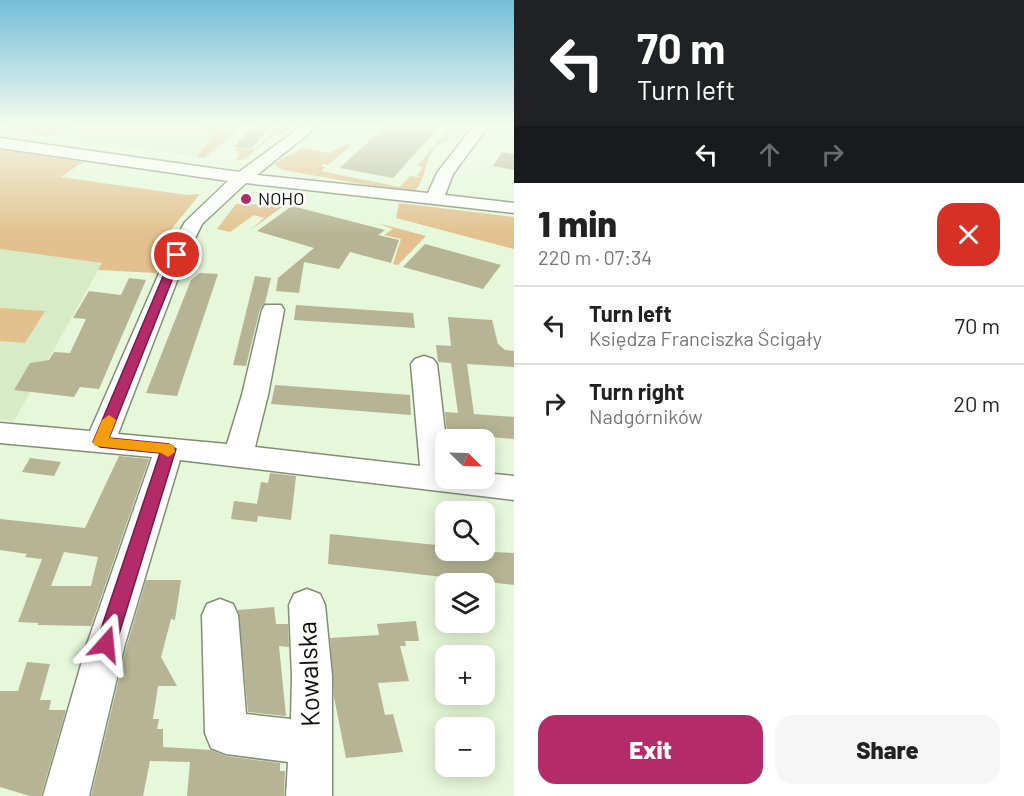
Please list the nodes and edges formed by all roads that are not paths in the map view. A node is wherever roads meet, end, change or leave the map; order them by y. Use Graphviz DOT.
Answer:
graph roads {
  1 [pos="139,162"];
  2 [pos="172,162"];
  3 [pos="262,162"];
  4 [pos="453,162"];
  5 [pos="246,174"];
  6 [pos="434,200"];
  7 [pos="514,208"];
  8 [pos="273,310"];
  9 [pos="424,364"];
  10 [pos="0,433"];
  11 [pos="100,442"];
  12 [pos="169,449"];
  13 [pos="238,455"];
  14 [pos="435,468"];
  15 [pos="435,478"];
  16 [pos="495,486"];
  17 [pos="514,488"];
  18 [pos="307,605"];
  19 [pos="220,615"];
  20 [pos="310,743"];
  21 [pos="66,796"];
  22 [pos="309,796"];
  1 -- 5 [label="street"];
  2 -- 5 [label="street"];
  3 -- 5 [label="street"];
  4 -- 6 [label="street"];
  5 -- 6 [label="street"];
  5 -- 11 [label="street"];
  6 -- 7 [label="street"];
  8 -- 13 [label="street"];
  9 -- 14 [label="street"];
  10 -- 11 [label="street"];
  11 -- 12 [label="street"];
  12 -- 13 [label="street"];
  12 -- 21 [label="street"];
  13 -- 15 [label="street"];
  16 -- 17 [label="street"];
  18 -- 20 [label="street, Kowalska"];
  19 -- 20 [label="street, Kowalska"];
  20 -- 22 [label="street, Kowalska"];
}
